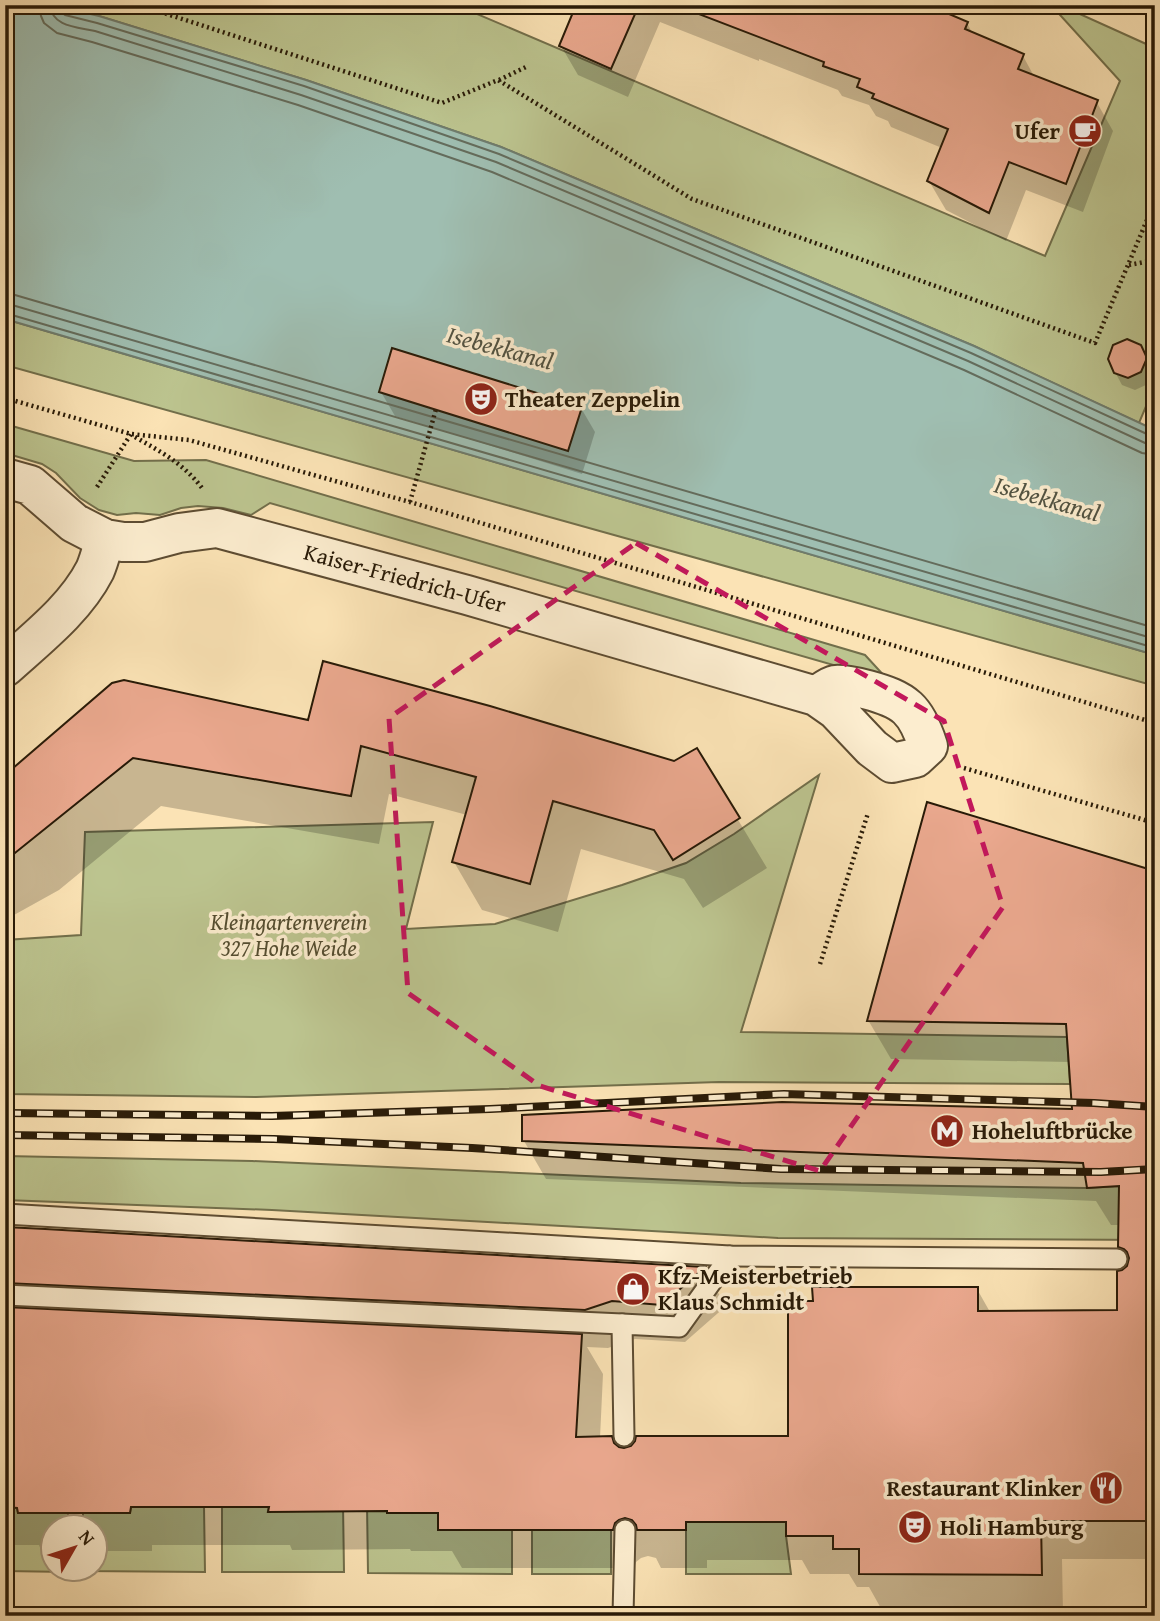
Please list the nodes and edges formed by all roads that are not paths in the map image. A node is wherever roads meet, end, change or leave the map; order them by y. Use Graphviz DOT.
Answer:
graph roads {
  1 [pos="5,478"];
  2 [pos="105,539"];
  3 [pos="5,667"];
  4 [pos="816,696"];
  5 [pos="5,1214"];
  6 [pos="730,1256"];
  7 [pos="1118,1259"];
  8 [pos="5,1295"];
  9 [pos="622,1324"];
  10 [pos="624,1436"];
  11 [pos="625,1530"];
  12 [pos="623,1616"];
  1 -- 2 [label="street, Kaiser-Friedrich-Ufer"];
  2 -- 3 [label="street"];
  2 -- 4 [label="street, Kaiser-Friedrich-Ufer"];
  4 -- 4 [label="street, Kaiser-Friedrich-Ufer"];
  5 -- 6 [label="lane"];
  6 -- 7 [label="lane"];
  6 -- 9 [label="lane"];
  8 -- 9 [label="lane"];
  9 -- 10 [label="lane"];
  11 -- 12 [label="lane"];
}
